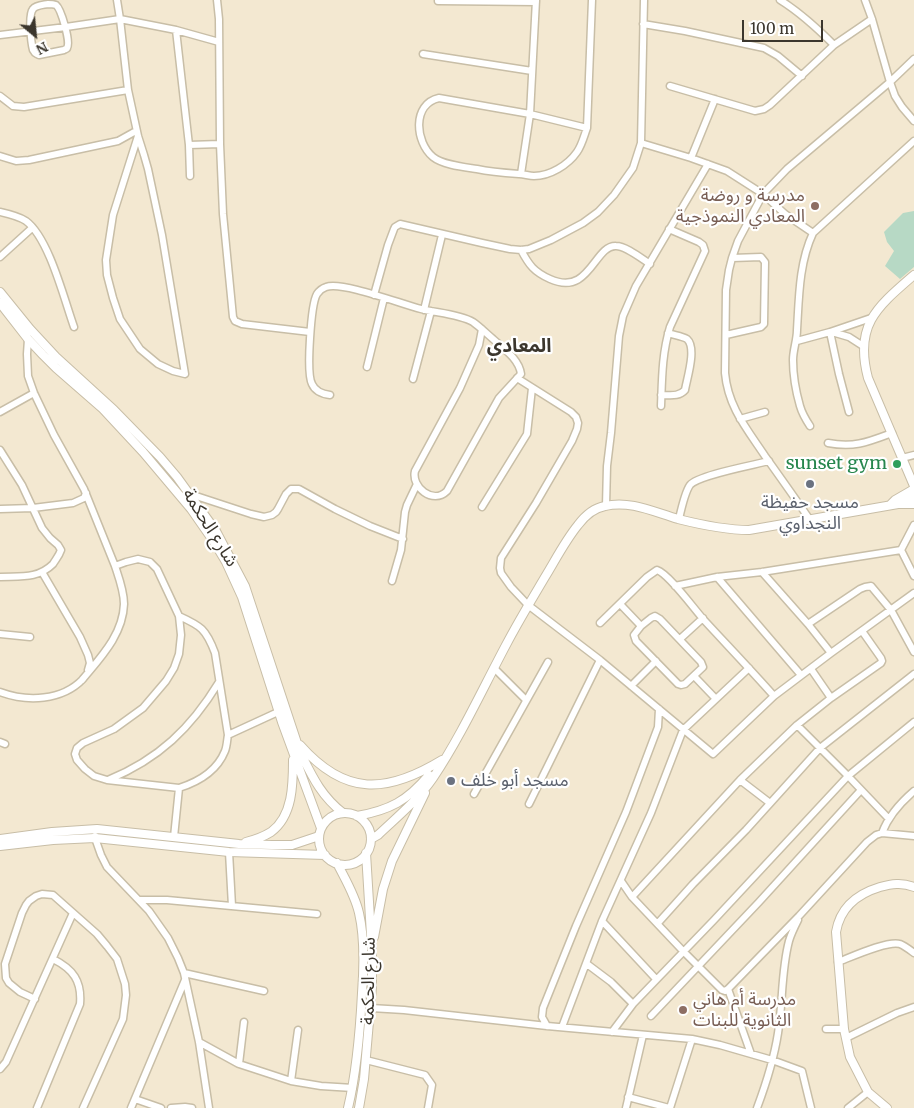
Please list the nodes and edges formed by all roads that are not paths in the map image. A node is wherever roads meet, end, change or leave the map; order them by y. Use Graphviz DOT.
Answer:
graph roads {
  1 [pos="116,0"];
  2 [pos="217,0"];
  3 [pos="592,0"];
  4 [pos="644,0"];
  5 [pos="780,0"];
  6 [pos="865,0"];
  7 [pos="438,1"];
  8 [pos="536,1"];
  9 [pos="120,19"];
  10 [pos="872,19"];
  11 [pos="643,24"];
  12 [pos="66,27"];
  13 [pos="176,30"];
  14 [pos="31,31"];
  15 [pos="0,35"];
  16 [pos="219,42"];
  17 [pos="834,45"];
  18 [pos="424,54"];
  19 [pos="914,59"];
  20 [pos="532,71"];
  21 [pos="802,76"];
  22 [pos="890,82"];
  23 [pos="670,86"];
  24 [pos="128,90"];
  25 [pos="0,96"];
  26 [pos="715,99"];
  27 [pos="530,114"];
  28 [pos="914,121"];
  29 [pos="587,128"];
  30 [pos="137,134"];
  31 [pos="914,141"];
  32 [pos="640,143"];
  33 [pos="220,144"];
  34 [pos="189,145"];
  35 [pos="0,156"];
  36 [pos="691,158"];
  37 [pos="708,164"];
  38 [pos="521,174"];
  39 [pos="190,176"];
  40 [pos="763,194"];
  41 [pos="0,212"];
  42 [pos="32,228"];
  43 [pos="669,229"];
  44 [pos="813,233"];
  45 [pos="442,235"];
  46 [pos="521,250"];
  47 [pos="0,257"];
  48 [pos="732,258"];
  49 [pos="650,264"];
  50 [pos="914,275"];
  51 [pos="0,292"];
  52 [pos="374,295"];
  53 [pos="384,298"];
  54 [pos="0,303"];
  55 [pos="428,311"];
  56 [pos="871,318"];
  57 [pos="74,327"];
  58 [pos="482,329"];
  59 [pos="310,332"];
  60 [pos="830,332"];
  61 [pos="668,333"];
  62 [pos="726,336"];
  63 [pos="28,339"];
  64 [pos="797,341"];
  65 [pos="863,346"];
  66 [pos="367,367"];
  67 [pos="517,378"];
  68 [pos="413,379"];
  69 [pos="532,388"];
  70 [pos="34,393"];
  71 [pos="330,395"];
  72 [pos="661,395"];
  73 [pos="661,406"];
  74 [pos="0,412"];
  75 [pos="765,412"];
  76 [pos="849,412"];
  77 [pos="740,419"];
  78 [pos="810,426"];
  79 [pos="892,433"];
  80 [pos="828,443"];
  81 [pos="0,450"];
  82 [pos="914,455"];
  83 [pos="902,458"];
  84 [pos="769,461"];
  85 [pos="417,484"];
  86 [pos="914,488"];
  87 [pos="86,493"];
  88 [pos="190,494"];
  89 [pos="914,496"];
  90 [pos="914,504"];
  91 [pos="894,505"];
  92 [pos="606,506"];
  93 [pos="482,507"];
  94 [pos="33,508"];
  95 [pos="0,509"];
  96 [pos="679,519"];
  97 [pos="810,520"];
  98 [pos="914,525"];
  99 [pos="403,539"];
  100 [pos="901,550"];
  101 [pos="116,566"];
  102 [pos="42,572"];
  103 [pos="762,572"];
  104 [pos="914,576"];
  105 [pos="0,577"];
  106 [pos="716,577"];
  107 [pos="392,580"];
  108 [pos="675,586"];
  109 [pos="914,593"];
  110 [pos="620,604"];
  111 [pos="528,605"];
  112 [pos="891,610"];
  113 [pos="179,616"];
  114 [pos="703,618"];
  115 [pos="600,624"];
  116 [pos="808,624"];
  117 [pos="641,626"];
  118 [pos="862,631"];
  119 [pos="0,634"];
  120 [pos="30,637"];
  121 [pos="680,639"];
  122 [pos="914,652"];
  123 [pos="831,653"];
  124 [pos="600,660"];
  125 [pos="656,661"];
  126 [pos="548,662"];
  127 [pos="494,668"];
  128 [pos="749,668"];
  129 [pos="811,668"];
  130 [pos="914,674"];
  131 [pos="801,675"];
  132 [pos="694,676"];
  133 [pos="82,680"];
  134 [pos="219,682"];
  135 [pos="631,686"];
  136 [pos="0,692"];
  137 [pos="774,696"];
  138 [pos="831,698"];
  139 [pos="716,699"];
  140 [pos="526,700"];
  141 [pos="659,709"];
  142 [pos="278,712"];
  143 [pos="914,722"];
  144 [pos="797,724"];
  145 [pos="684,730"];
  146 [pos="228,735"];
  147 [pos="296,740"];
  148 [pos="820,748"];
  149 [pos="448,753"];
  150 [pos="293,755"];
  151 [pos="442,760"];
  152 [pos="848,776"];
  153 [pos="432,778"];
  154 [pos="107,780"];
  155 [pos="740,780"];
  156 [pos="179,788"];
  157 [pos="861,790"];
  158 [pos="914,792"];
  159 [pos="474,794"];
  160 [pos="770,803"];
  161 [pos="528,804"];
  162 [pos="343,813"];
  163 [pos="357,816"];
  164 [pos="889,819"];
  165 [pos="97,829"];
  166 [pos="320,832"];
  167 [pos="882,834"];
  168 [pos="914,836"];
  169 [pos="174,837"];
  170 [pos="95,838"];
  171 [pos="0,839"];
  172 [pos="371,839"];
  173 [pos="239,844"];
  174 [pos="0,846"];
  175 [pos="229,852"];
  176 [pos="366,853"];
  177 [pos="325,855"];
  178 [pos="337,863"];
  179 [pos="621,881"];
  180 [pos="914,887"];
  181 [pos="632,897"];
  182 [pos="140,900"];
  183 [pos="232,906"];
  184 [pos="73,913"];
  185 [pos="317,914"];
  186 [pos="800,916"];
  187 [pos="602,921"];
  188 [pos="658,923"];
  189 [pos="372,951"];
  190 [pos="683,951"];
  191 [pos="914,953"];
  192 [pos="53,959"];
  193 [pos="838,962"];
  194 [pos="587,964"];
  195 [pos="698,966"];
  196 [pos="184,972"];
  197 [pos="656,979"];
  198 [pos="186,980"];
  199 [pos="728,989"];
  200 [pos="264,991"];
  201 [pos="35,999"];
  202 [pos="632,1004"];
  203 [pos="914,1007"];
  204 [pos="370,1008"];
  205 [pos="651,1016"];
  206 [pos="244,1022"];
  207 [pos="547,1026"];
  208 [pos="562,1027"];
  209 [pos="826,1029"];
  210 [pos="844,1029"];
  211 [pos="298,1030"];
  212 [pos="612,1032"];
  213 [pos="643,1035"];
  214 [pos="846,1038"];
  215 [pos="692,1039"];
  216 [pos="199,1042"];
  217 [pos="751,1054"];
  218 [pos="366,1060"];
  219 [pos="772,1060"];
  220 [pos="239,1064"];
  221 [pos="0,1069"];
  222 [pos="291,1081"];
  223 [pos="353,1088"];
  224 [pos="868,1092"];
  225 [pos="628,1097"];
  226 [pos="135,1099"];
  227 [pos="37,1108"];
  228 [pos="83,1108"];
  229 [pos="131,1108"];
  230 [pos="161,1108"];
  231 [pos="171,1108"];
  232 [pos="192,1108"];
  233 [pos="209,1108"];
  234 [pos="348,1108"];
  235 [pos="361,1108"];
  236 [pos="428,1108"];
  237 [pos="626,1108"];
  238 [pos="669,1108"];
  239 [pos="757,1108"];
  240 [pos="811,1108"];
  241 [pos="848,1108"];
  242 [pos="887,1108"];
  1 -- 9 [label="street"];
  2 -- 16 [label="street"];
  3 -- 29 [label="street"];
  4 -- 11 [label="street"];
  5 -- 17 [label="street"];
  6 -- 10 [label="street"];
  7 -- 8 [label="street"];
  8 -- 20 [label="street"];
  9 -- 12 [label="street"];
  9 -- 13 [label="street"];
  9 -- 24 [label="street"];
  10 -- 17 [label="street"];
  10 -- 22 [label="street"];
  11 -- 21 [label="street"];
  11 -- 32 [label="street"];
  12 -- 14 [label="street"];
  12 -- 14 [label="street"];
  12 -- 14 [label="street"];
  13 -- 16 [label="street"];
  13 -- 34 [label="street"];
  14 -- 15 [label="street"];
  16 -- 33 [label="street"];
  17 -- 21 [label="street"];
  18 -- 20 [label="street"];
  19 -- 22 [label="street"];
  20 -- 27 [label="street"];
  21 -- 26 [label="street"];
  22 -- 28 [label="street"];
  22 -- 40 [label="street"];
  23 -- 26 [label="street"];
  24 -- 25 [label="street"];
  24 -- 30 [label="street"];
  26 -- 36 [label="street"];
  27 -- 29 [label="street"];
  27 -- 38 [label="street"];
  27 -- 38 [label="street"];
  29 -- 38 [label="street"];
  30 -- 30 [label="street"];
  30 -- 35 [label="street"];
  31 -- 44 [label="street"];
  32 -- 36 [label="street"];
  32 -- 46 [label="street"];
  33 -- 34 [label="street"];
  33 -- 59 [label="street"];
  34 -- 39 [label="street"];
  36 -- 37 [label="street"];
  37 -- 40 [label="street"];
  37 -- 43 [label="street"];
  40 -- 44 [label="street"];
  40 -- 48 [label="street"];
  41 -- 42 [label="street"];
  42 -- 47 [label="street"];
  42 -- 57 [label="street"];
  43 -- 49 [label="street"];
  43 -- 61 [label="street"];
  44 -- 64 [label="street"];
  45 -- 46 [label="street"];
  45 -- 52 [label="street"];
  45 -- 55 [label="street"];
  46 -- 49 [label="street"];
  48 -- 62 [label="street"];
  48 -- 62 [label="street"];
  49 -- 92 [label="street"];
  50 -- 56 [label="street"];
  51 -- 88 [label="street, شارع الحكمة"];
  52 -- 53 [label="street"];
  52 -- 59 [label="street"];
  53 -- 55 [label="street"];
  53 -- 66 [label="street"];
  54 -- 63 [label="street, شارع الحكمة"];
  55 -- 58 [label="street"];
  55 -- 68 [label="street"];
  56 -- 60 [label="street"];
  56 -- 65 [label="street"];
  58 -- 67 [label="street"];
  58 -- 85 [label="street"];
  59 -- 71 [label="street"];
  60 -- 64 [label="street"];
  60 -- 65 [label="street"];
  60 -- 76 [label="street"];
  61 -- 72 [label="street"];
  61 -- 72 [label="street"];
  62 -- 77 [label="street"];
  63 -- 70 [label="street"];
  63 -- 142 [label="street, شارع الحكمة"];
  64 -- 78 [label="street"];
  65 -- 79 [label="street"];
  67 -- 69 [label="street"];
  67 -- 85 [label="street"];
  69 -- 93 [label="street"];
  69 -- 111 [label="street"];
  70 -- 74 [label="street"];
  70 -- 87 [label="street"];
  72 -- 73 [label="street"];
  75 -- 77 [label="street"];
  77 -- 84 [label="street"];
  79 -- 80 [label="street"];
  79 -- 83 [label="street"];
  81 -- 94 [label="street"];
  82 -- 83 [label="street"];
  83 -- 86 [label="street"];
  84 -- 96 [label="street"];
  84 -- 97 [label="street"];
  85 -- 99 [label="street"];
  86 -- 91 [label="street"];
  87 -- 94 [label="street"];
  87 -- 101 [label="street"];
  88 -- 99 [label="street"];
  88 -- 147 [label="street, شارع الحكمة"];
  89 -- 91 [label="street"];
  90 -- 91 [label="street"];
  91 -- 97 [label="street"];
  92 -- 96 [label="street"];
  92 -- 111 [label="street"];
  94 -- 95 [label="street"];
  94 -- 102 [label="street"];
  96 -- 97 [label="street"];
  98 -- 100 [label="street"];
  99 -- 107 [label="street"];
  100 -- 103 [label="street"];
  100 -- 104 [label="street"];
  101 -- 113 [label="street"];
  101 -- 133 [label="street"];
  102 -- 105 [label="street"];
  102 -- 133 [label="street"];
  103 -- 106 [label="street"];
  103 -- 116 [label="street"];
  106 -- 108 [label="street"];
  106 -- 131 [label="street"];
  108 -- 110 [label="street"];
  108 -- 114 [label="street"];
  109 -- 112 [label="street"];
  110 -- 115 [label="street"];
  110 -- 117 [label="street"];
  111 -- 124 [label="street"];
  111 -- 127 [label="street"];
  112 -- 116 [label="street"];
  112 -- 118 [label="street"];
  112 -- 122 [label="street"];
  113 -- 134 [label="street"];
  113 -- 154 [label="street"];
  114 -- 121 [label="street"];
  114 -- 128 [label="street"];
  116 -- 123 [label="street"];
  117 -- 121 [label="street"];
  117 -- 125 [label="street"];
  118 -- 123 [label="street"];
  118 -- 138 [label="street"];
  119 -- 120 [label="street"];
  121 -- 132 [label="street"];
  123 -- 129 [label="street"];
  124 -- 135 [label="street"];
  124 -- 161 [label="street"];
  125 -- 132 [label="street"];
  125 -- 135 [label="street"];
  126 -- 140 [label="street"];
  127 -- 140 [label="street"];
  127 -- 149 [label="street"];
  128 -- 137 [label="street"];
  128 -- 139 [label="street"];
  129 -- 131 [label="street"];
  129 -- 138 [label="street"];
  130 -- 148 [label="street"];
  131 -- 137 [label="street"];
  132 -- 139 [label="street"];
  133 -- 136 [label="street"];
  134 -- 146 [label="street"];
  134 -- 154 [label="street"];
  135 -- 141 [label="street"];
  137 -- 145 [label="street"];
  138 -- 144 [label="street"];
  139 -- 145 [label="street"];
  140 -- 159 [label="street"];
  141 -- 145 [label="street"];
  141 -- 207 [label="street"];
  142 -- 146 [label="street"];
  142 -- 150 [label="street, شارع الحكمة"];
  143 -- 152 [label="street"];
  144 -- 148 [label="street"];
  144 -- 155 [label="street"];
  145 -- 179 [label="street"];
  146 -- 156 [label="street"];
  147 -- 151 [label="street"];
  147 -- 162 [label="street, شارع الحكمة"];
  148 -- 152 [label="street"];
  148 -- 160 [label="street"];
  149 -- 151 [label="street"];
  149 -- 153 [label="street"];
  150 -- 166 [label="street, شارع الحكمة"];
  150 -- 173 [label="street"];
  151 -- 163 [label="street"];
  152 -- 157 [label="street"];
  152 -- 190 [label="street"];
  153 -- 172 [label="street"];
  153 -- 189 [label="street"];
  154 -- 156 [label="street"];
  155 -- 160 [label="street"];
  155 -- 181 [label="street"];
  156 -- 169 [label="street"];
  157 -- 164 [label="street"];
  157 -- 195 [label="street"];
  158 -- 164 [label="street"];
  160 -- 188 [label="street"];
  162 -- 163 [label="street"];
  162 -- 166 [label="street"];
  163 -- 172 [label="street"];
  164 -- 167 [label="street"];
  165 -- 169 [label="street"];
  165 -- 170 [label="street"];
  165 -- 171 [label="street"];
  166 -- 173 [label="street"];
  166 -- 177 [label="street"];
  167 -- 168 [label="street"];
  167 -- 186 [label="street"];
  169 -- 173 [label="street"];
  170 -- 174 [label="street"];
  170 -- 175 [label="street"];
  170 -- 182 [label="street"];
  172 -- 176 [label="street"];
  175 -- 177 [label="street"];
  175 -- 183 [label="street"];
  176 -- 178 [label="street"];
  176 -- 189 [label="street, شارع الحكمة"];
  177 -- 178 [label="street"];
  178 -- 223 [label="street, شارع الحكمة"];
  179 -- 181 [label="street"];
  179 -- 187 [label="street"];
  180 -- 193 [label="street"];
  181 -- 188 [label="street"];
  182 -- 183 [label="street"];
  182 -- 196 [label="street"];
  183 -- 185 [label="street"];
  184 -- 192 [label="street"];
  184 -- 201 [label="street"];
  184 -- 228 [label="street"];
  186 -- 199 [label="street"];
  186 -- 219 [label="street"];
  187 -- 194 [label="street"];
  187 -- 197 [label="street"];
  188 -- 190 [label="street"];
  189 -- 204 [label="street, شارع الحكمة"];
  190 -- 195 [label="street"];
  190 -- 197 [label="street"];
  191 -- 193 [label="street"];
  192 -- 201 [label="street"];
  192 -- 227 [label="street"];
  193 -- 210 [label="street"];
  194 -- 202 [label="street"];
  194 -- 208 [label="street"];
  195 -- 199 [label="street"];
  195 -- 205 [label="street"];
  196 -- 198 [label="street"];
  196 -- 200 [label="street"];
  197 -- 202 [label="street"];
  198 -- 216 [label="street"];
  198 -- 226 [label="street"];
  199 -- 217 [label="street"];
  201 -- 221 [label="street"];
  202 -- 212 [label="street"];
  203 -- 214 [label="street"];
  204 -- 207 [label="street"];
  204 -- 218 [label="street, شارع الحكمة"];
  206 -- 220 [label="street"];
  207 -- 208 [label="street"];
  208 -- 212 [label="street"];
  209 -- 210 [label="street"];
  210 -- 214 [label="street"];
  211 -- 222 [label="street"];
  212 -- 213 [label="street"];
  213 -- 215 [label="street"];
  213 -- 225 [label="street"];
  214 -- 224 [label="street"];
  215 -- 217 [label="street"];
  215 -- 238 [label="street"];
  216 -- 220 [label="street"];
  216 -- 233 [label="street"];
  217 -- 219 [label="street"];
  218 -- 235 [label="street, شارع الحكمة"];
  218 -- 236 [label="street"];
  219 -- 239 [label="street"];
  219 -- 240 [label="street"];
  220 -- 222 [label="street"];
  222 -- 223 [label="street"];
  223 -- 234 [label="street, شارع الحكمة"];
  224 -- 241 [label="street"];
  224 -- 242 [label="street"];
  225 -- 237 [label="street"];
  225 -- 238 [label="street"];
  226 -- 229 [label="street"];
  226 -- 230 [label="street"];
  231 -- 232 [label="street"];
}
